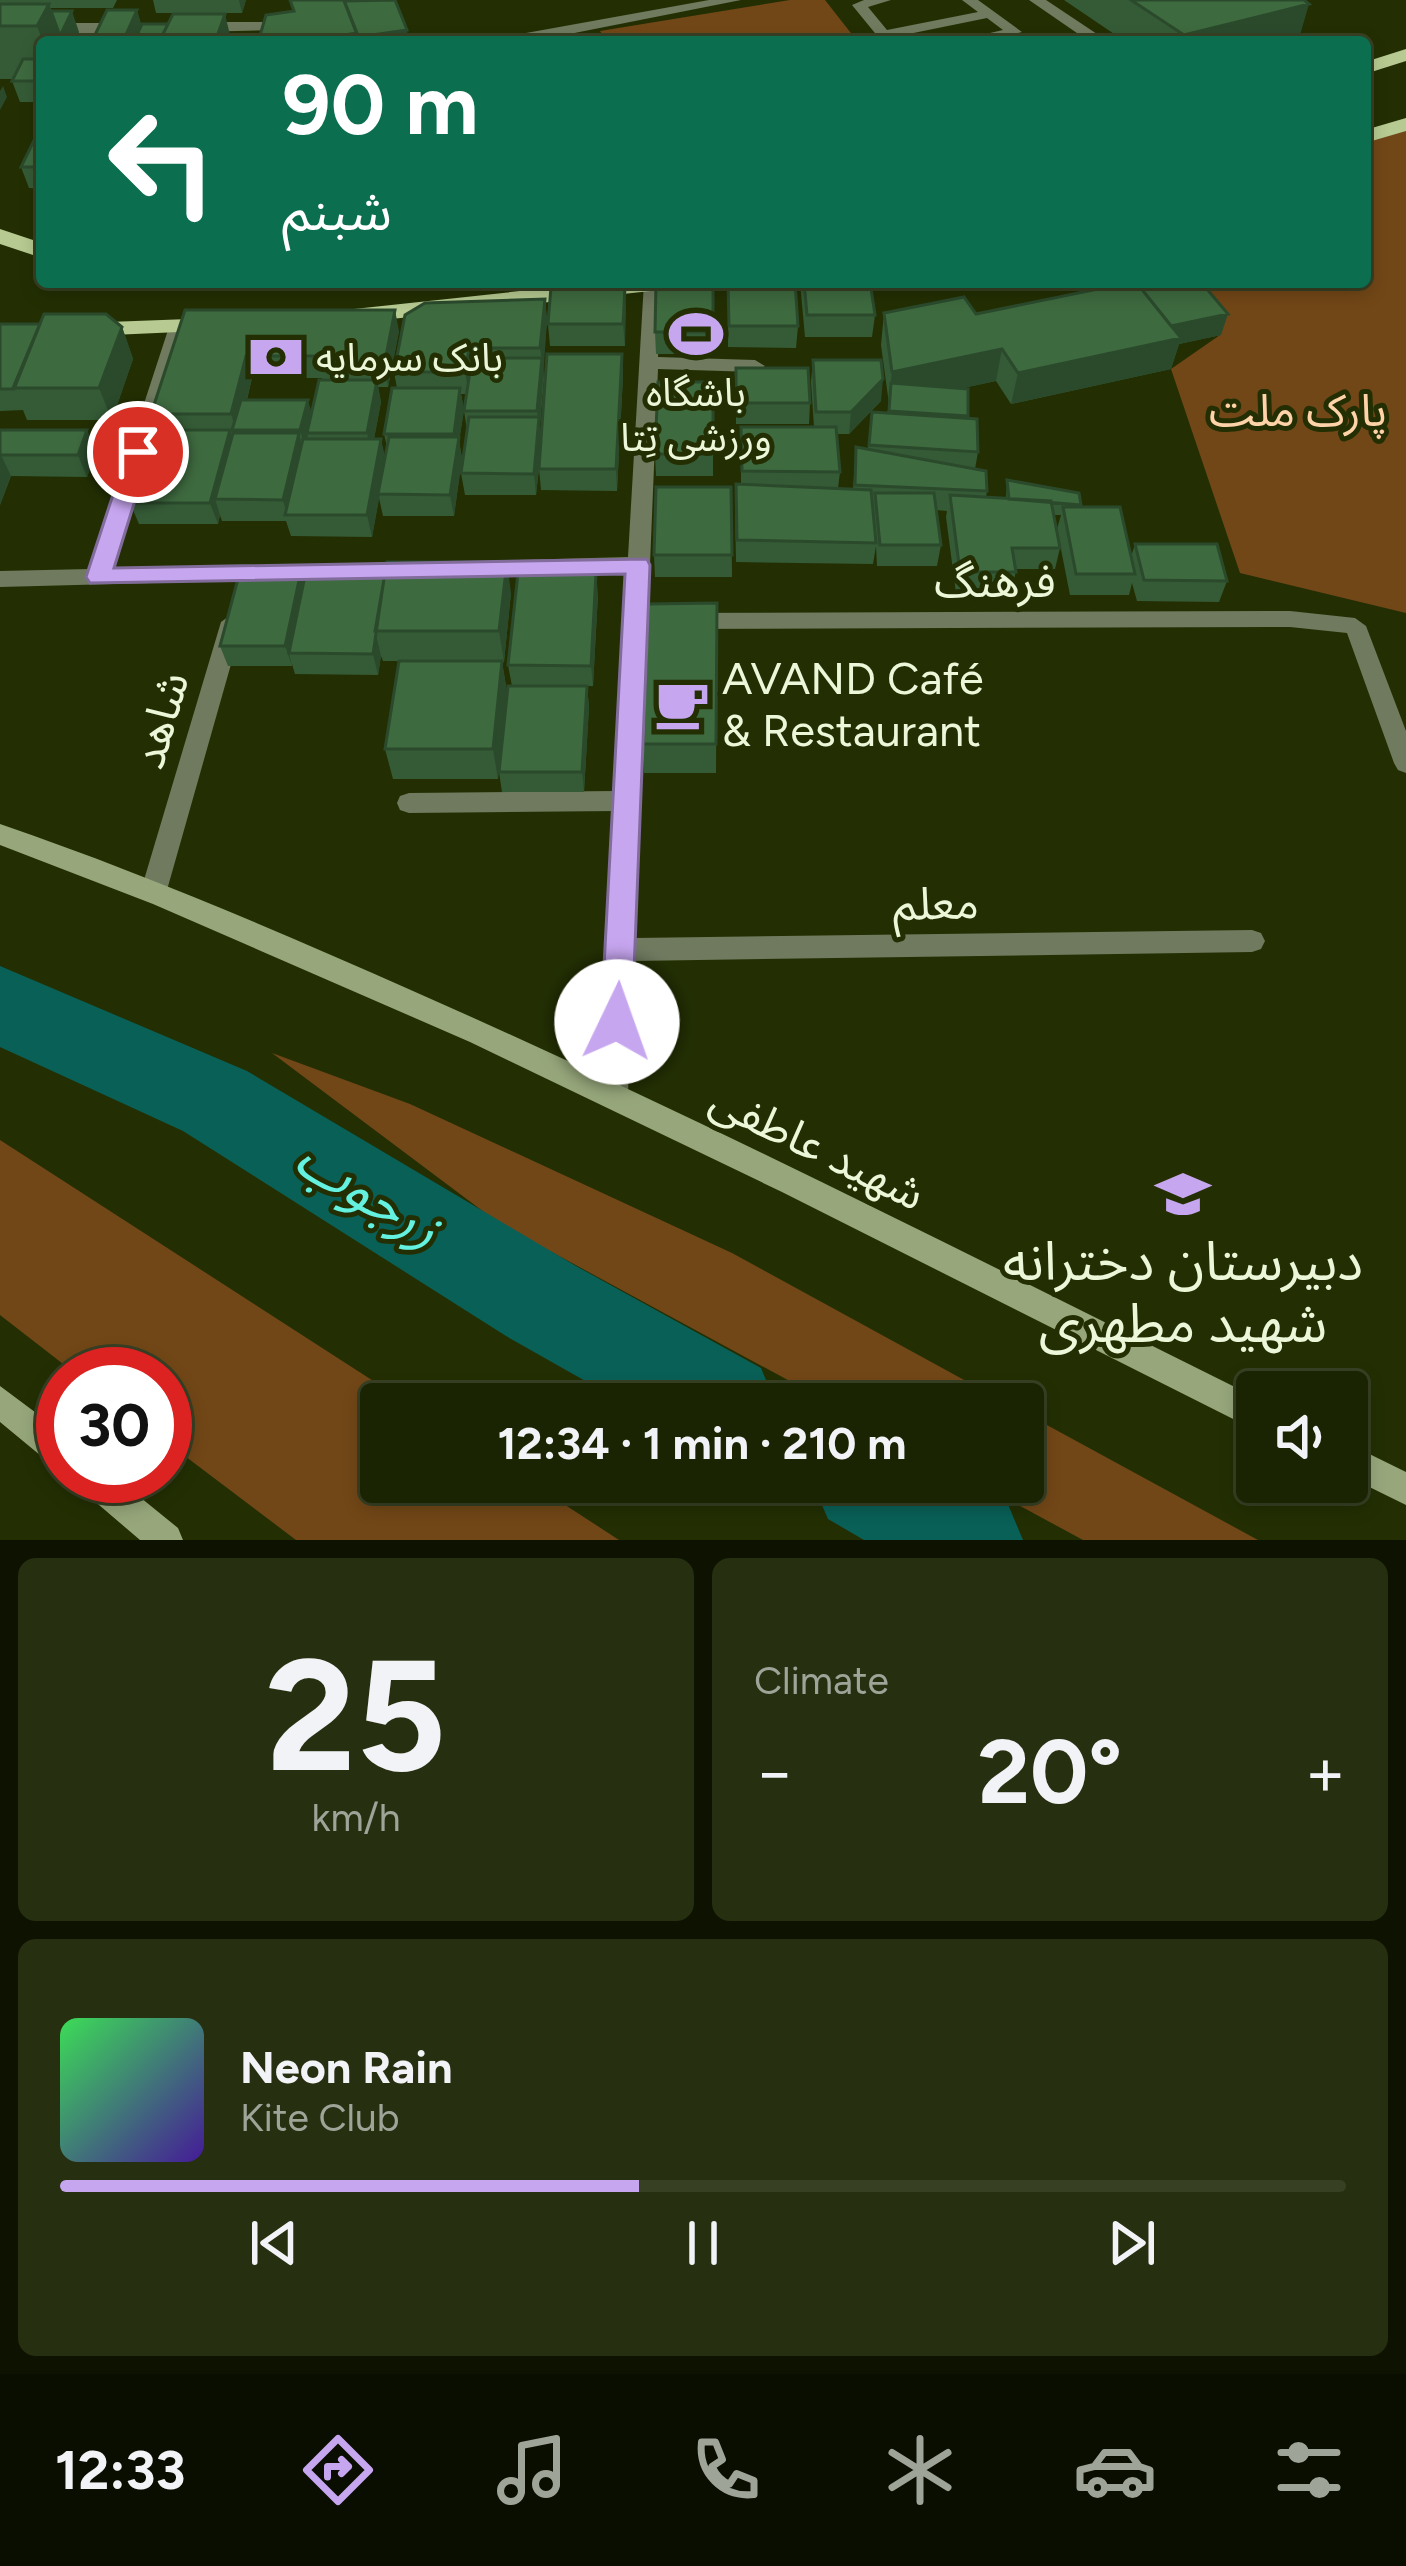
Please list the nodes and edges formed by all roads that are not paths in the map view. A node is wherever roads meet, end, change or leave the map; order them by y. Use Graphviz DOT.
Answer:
graph roads {
  1 [pos="734,0"];
  2 [pos="884,0"];
  3 [pos="969,0"];
  4 [pos="1036,0"];
  5 [pos="989,14"];
  6 [pos="158,27"];
  7 [pos="181,27"];
  8 [pos="271,27"];
  9 [pos="0,28"];
  10 [pos="537,36"];
  11 [pos="879,36"];
  12 [pos="889,36"];
  13 [pos="992,36"];
  14 [pos="1092,36"];
  15 [pos="1406,55"];
  16 [pos="1371,66"];
  17 [pos="1406,124"];
  18 [pos="1371,134"];
  19 [pos="0,236"];
  20 [pos="36,249"];
  21 [pos="613,288"];
  22 [pos="659,288"];
  23 [pos="328,318"];
  24 [pos="241,323"];
  25 [pos="178,327"];
  26 [pos="0,333"];
  27 [pos="648,364"];
  28 [pos="755,366"];
  29 [pos="638,565"];
  30 [pos="246,574"];
  31 [pos="98,577"];
  32 [pos="0,579"];
  33 [pos="636,621"];
  34 [pos="1406,763"];
  35 [pos="627,801"];
  36 [pos="409,802"];
  37 [pos="0,834"];
  38 [pos="154,890"];
  39 [pos="1252,941"];
  40 [pos="620,950"];
  41 [pos="614,1094"];
  42 [pos="0,1402"];
  43 [pos="1236,1405"];
  44 [pos="36,1432"];
  45 [pos="1368,1470"];
  46 [pos="1406,1489"];
  47 [pos="121,1503"];
  48 [pos="166,1540"];
  1 -- 10 [label="street"];
  2 -- 11 [label="lane"];
  3 -- 5 [label="lane"];
  4 -- 14 [label="street"];
  5 -- 12 [label="lane"];
  5 -- 13 [label="lane"];
  6 -- 9 [label="street"];
  7 -- 8 [label="street"];
  15 -- 16 [label="main road"];
  17 -- 18 [label="main road"];
  19 -- 20 [label="main road"];
  21 -- 23 [label="main road"];
  22 -- 27 [label="street"];
  24 -- 25 [label="main road"];
  25 -- 26 [label="main road"];
  25 -- 31 [label="street"];
  27 -- 28 [label="street"];
  27 -- 29 [label="street"];
  29 -- 30 [label="street"];
  29 -- 33 [label="street"];
  30 -- 31 [label="street"];
  30 -- 38 [label="street, شاهد"];
  31 -- 32 [label="street"];
  33 -- 34 [label="street, فرهنگ"];
  33 -- 35 [label="street"];
  35 -- 36 [label="street"];
  35 -- 40 [label="street"];
  37 -- 38 [label="main road, شهید عاطفی"];
  38 -- 41 [label="main road, شهید عاطفی"];
  39 -- 40 [label="street, معلم"];
  40 -- 41 [label="street"];
  41 -- 43 [label="main road, شهید عاطفی"];
  42 -- 44 [label="main road"];
  45 -- 46 [label="main road"];
  47 -- 48 [label="main road"];
}
